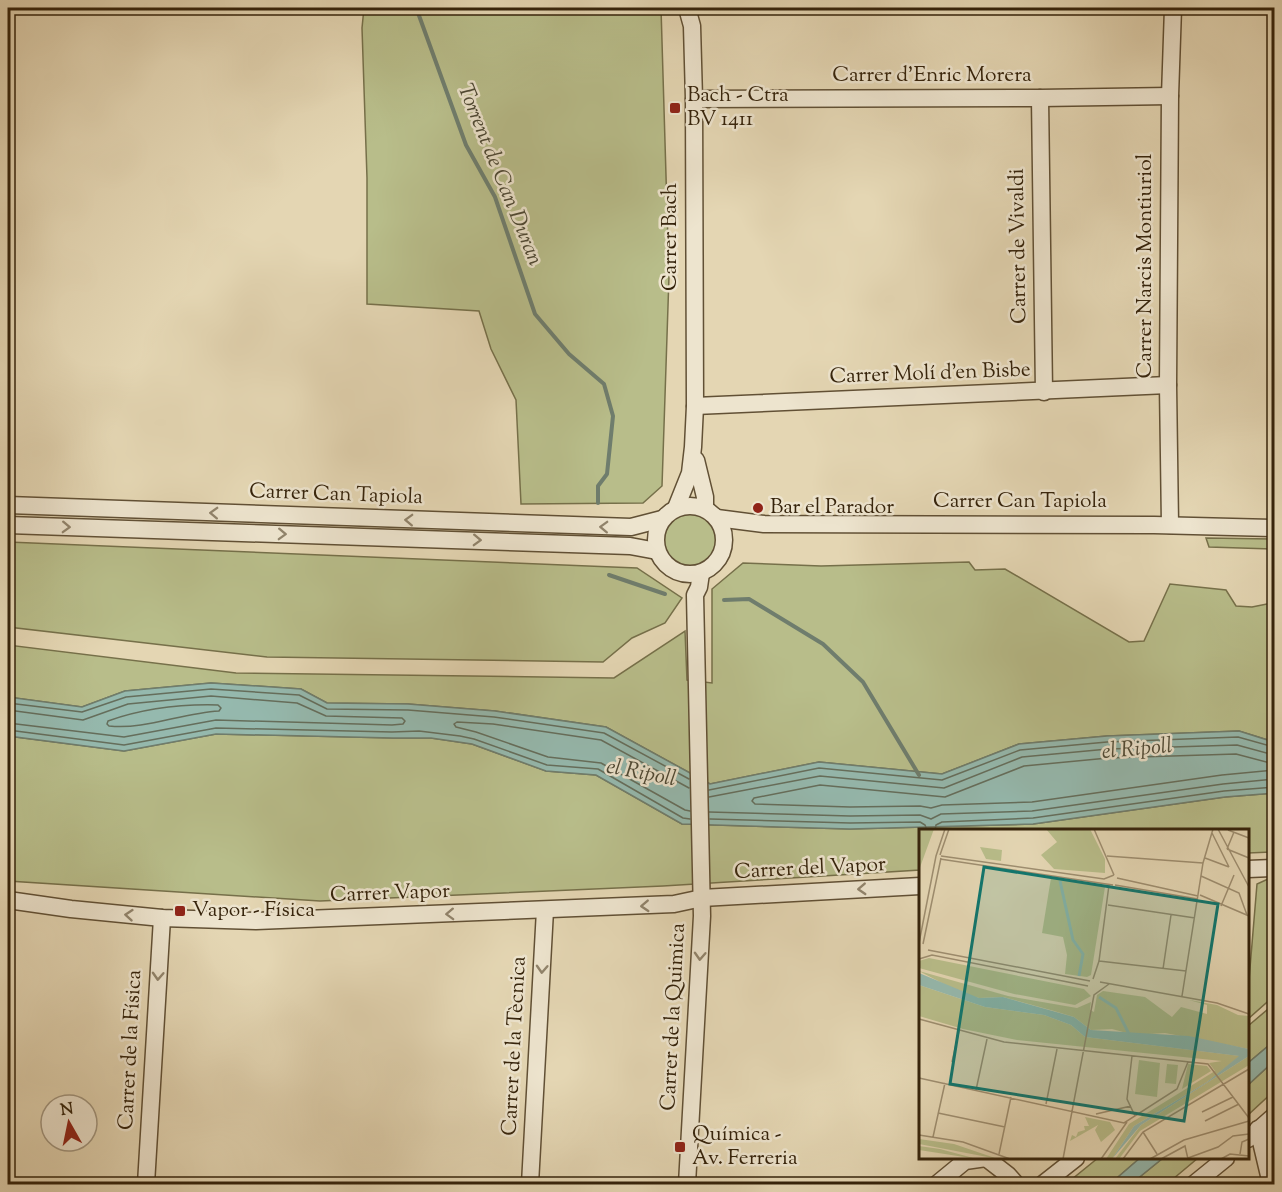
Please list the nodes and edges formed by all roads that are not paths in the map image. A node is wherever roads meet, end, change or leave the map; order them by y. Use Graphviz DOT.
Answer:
graph roads {
  1 [pos="687,8"];
  2 [pos="697,8"];
  3 [pos="1173,8"];
  4 [pos="692,26"];
  5 [pos="1170,96"];
  6 [pos="1040,98"];
  7 [pos="694,99"];
  8 [pos="1168,385"];
  9 [pos="1044,392"];
  10 [pos="694,406"];
  11 [pos="693,447"];
  12 [pos="8,505"];
  13 [pos="676,508"];
  14 [pos="711,513"];
  15 [pos="662,519"];
  16 [pos="765,524"];
  17 [pos="8,525"];
  18 [pos="1170,525"];
  19 [pos="1275,528"];
  20 [pos="724,542"];
  21 [pos="657,550"];
  22 [pos="681,573"];
  23 [pos="701,573"];
  24 [pos="695,595"];
  25 [pos="1275,868"];
  26 [pos="1249,872"];
  27 [pos="919,886"];
  28 [pos="702,892"];
  29 [pos="8,900"];
  30 [pos="545,910"];
  31 [pos="162,918"];
  32 [pos="1275,1116"];
  33 [pos="1253,1134"];
  34 [pos="979,1159"];
  35 [pos="987,1159"];
  36 [pos="1075,1159"];
  37 [pos="1225,1159"];
  38 [pos="146,1185"];
  39 [pos="530,1185"];
  40 [pos="687,1185"];
  41 [pos="938,1185"];
  42 [pos="1016,1185"];
  43 [pos="1043,1185"];
  44 [pos="1194,1185"];
  45 [pos="1271,1185"];
  1 -- 4 [label="street, Carrer Bach"];
  2 -- 4 [label="street, Carrer Bach"];
  3 -- 5 [label="street, Carrer Narcis Montiuriol"];
  4 -- 7 [label="street, Carrer Bach"];
  5 -- 6 [label="street, Carrer d'Enric Morera"];
  5 -- 8 [label="street, Carrer Narcis Montiuriol"];
  6 -- 7 [label="street, Carrer d'Enric Morera"];
  6 -- 9 [label="street, Carrer de Vivaldi"];
  7 -- 10 [label="street, Carrer Bach"];
  8 -- 9 [label="street, Carrer Molí d'en Bisbe"];
  8 -- 18 [label="street, Carrer Narcis Montiuriol"];
  9 -- 10 [label="street, Carrer Molí d'en Bisbe"];
  10 -- 11 [label="street, Carrer Bach"];
  11 -- 13 [label="street, Carrer Bach"];
  11 -- 14 [label="street, Carrer Bach"];
  15 -- 12 [label="street, Carrer Can Tapiola, one-way"];
  13 -- 14 [label="street"];
  13 -- 15 [label="street"];
  14 -- 16 [label="street, Carrer Can Tapiola"];
  14 -- 20 [label="street"];
  15 -- 21 [label="street"];
  16 -- 18 [label="street, Carrer Can Tapiola"];
  16 -- 20 [label="street, Carrer Can Tapiola"];
  17 -- 21 [label="street, Carrer Can Tapiola, one-way"];
  18 -- 19 [label="street, Carrer Can Tapiola"];
  20 -- 23 [label="street"];
  21 -- 22 [label="street"];
  22 -- 23 [label="street"];
  22 -- 24 [label="street"];
  23 -- 24 [label="street"];
  24 -- 28 [label="street"];
  25 -- 26 [label="street"];
  27 -- 28 [label="street, Carrer del Vapor, one-way"];
  28 -- 30 [label="street, Carrer Vapor, one-way"];
  28 -- 40 [label="street, Carrer de la Quimica, one-way"];
  31 -- 29 [label="street, Carrer Vapor, one-way"];
  30 -- 31 [label="street, Carrer Vapor, one-way"];
  30 -- 39 [label="street, Carrer de la Tècnica, one-way"];
  31 -- 38 [label="street, Carrer de la Física, one-way"];
  32 -- 33 [label="street"];
  33 -- 45 [label="street"];
  34 -- 41 [label="street"];
  35 -- 42 [label="street"];
  36 -- 43 [label="street"];
  37 -- 44 [label="street"];
}
